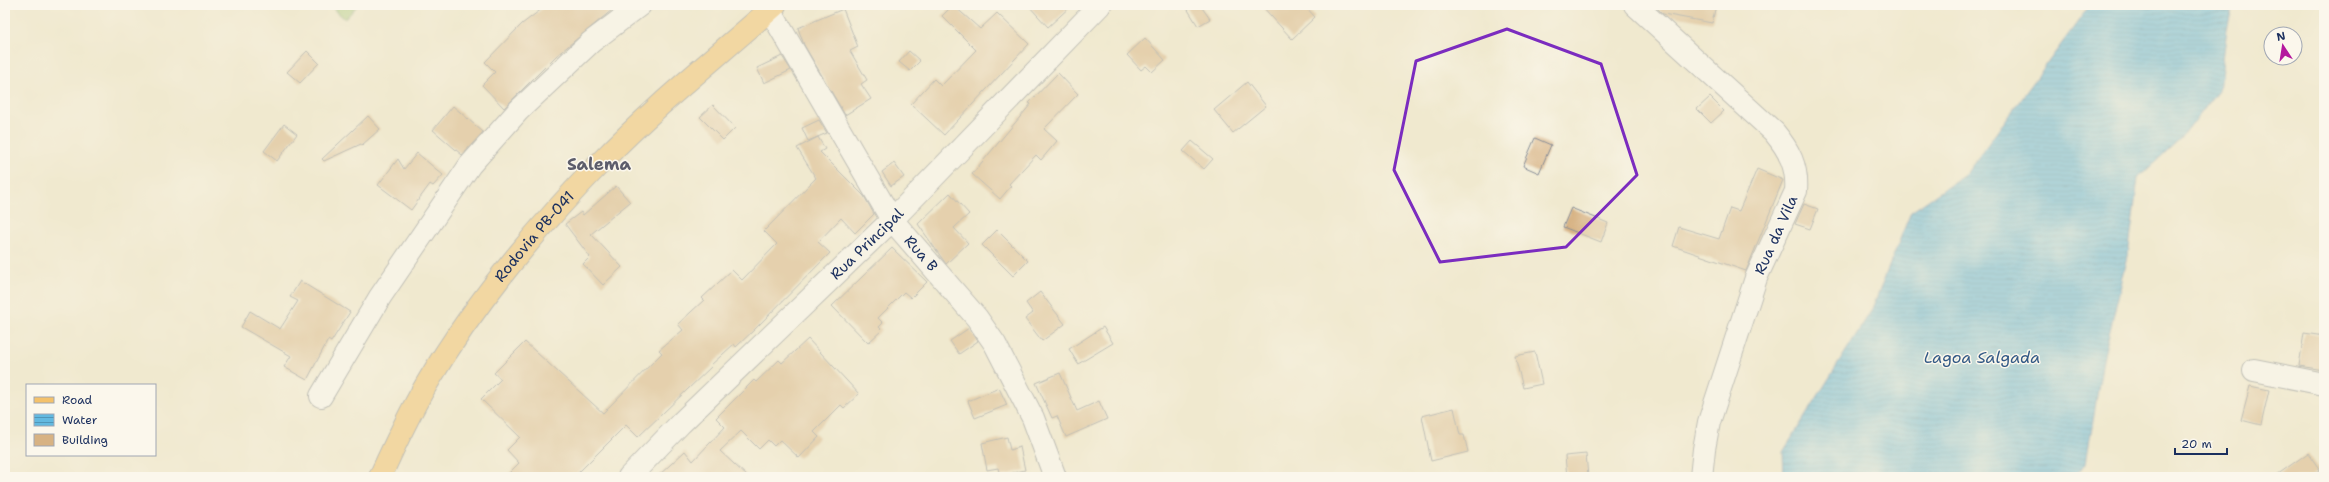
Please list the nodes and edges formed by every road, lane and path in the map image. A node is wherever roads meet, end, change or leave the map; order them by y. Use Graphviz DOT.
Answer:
graph roads {
  1 [pos="640,5"];
  2 [pos="1100,5"];
  3 [pos="1635,5"];
  4 [pos="770,7"];
  5 [pos="892,220"];
  6 [pos="2254,370"];
  7 [pos="2324,384"];
  8 [pos="321,396"];
  9 [pos="380,477"];
  10 [pos="629,477"];
  11 [pos="1055,477"];
  12 [pos="1701,477"];
  1 -- 8 [label="street"];
  2 -- 5 [label="street, Rua Principal"];
  3 -- 12 [label="street, Rua da Vila"];
  4 -- 5 [label="street, Rua B"];
  4 -- 9 [label="main road, Rodovia PB-041"];
  5 -- 10 [label="street, Rua Principal"];
  5 -- 11 [label="street, Rua B"];
  6 -- 7 [label="street"];
}
